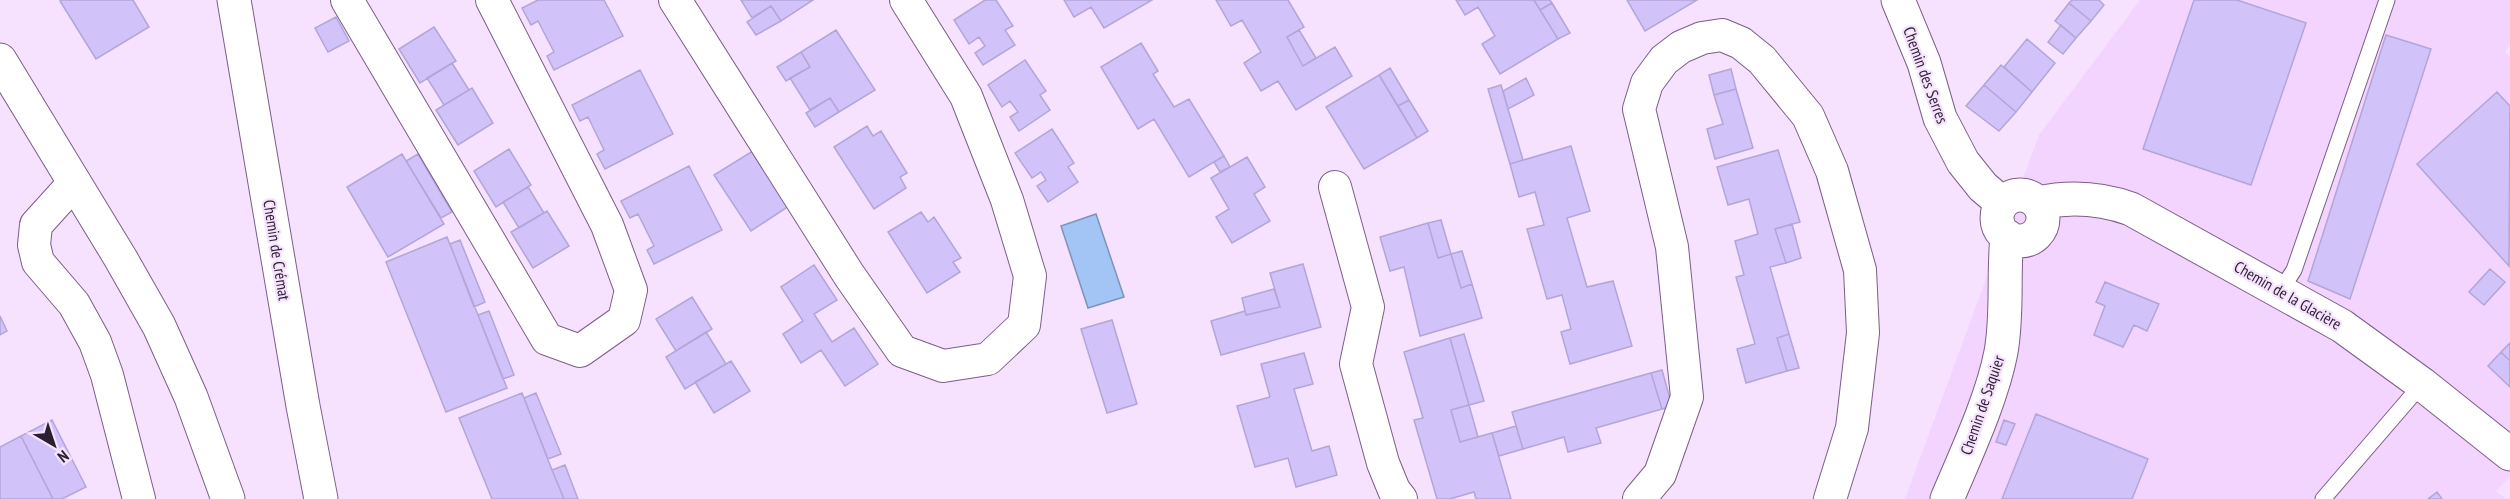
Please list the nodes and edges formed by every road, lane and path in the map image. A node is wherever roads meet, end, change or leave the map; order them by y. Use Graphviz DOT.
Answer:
graph roads {
  1 [pos="234,0"];
  2 [pos="347,0"];
  3 [pos="492,0"];
  4 [pos="675,0"];
  5 [pos="906,0"];
  6 [pos="1898,0"];
  7 [pos="2387,0"];
  8 [pos="0,60"];
  9 [pos="74,183"];
  10 [pos="1335,187"];
  11 [pos="2002,203"];
  12 [pos="2038,203"];
  13 [pos="2007,236"];
  14 [pos="2282,290"];
  15 [pos="2422,384"];
  16 [pos="2510,454"];
  17 [pos="139,499"];
  18 [pos="228,499"];
  19 [pos="321,499"];
  20 [pos="1401,499"];
  21 [pos="1639,499"];
  22 [pos="1830,499"];
  23 [pos="1947,499"];
  24 [pos="2322,499"];
  1 -- 19 [label="street, Chemin de Crémat"];
  2 -- 3 [label="street"];
  4 -- 5 [label="street"];
  6 -- 11 [label="street, Chemin des Serres"];
  7 -- 14 [label="lane"];
  8 -- 9 [label="street"];
  9 -- 17 [label="street"];
  9 -- 18 [label="street"];
  10 -- 20 [label="street"];
  11 -- 12 [label="street"];
  11 -- 13 [label="street"];
  12 -- 13 [label="street"];
  12 -- 14 [label="street, Chemin de la Glacière"];
  13 -- 23 [label="street, Chemin de Saquier"];
  14 -- 15 [label="street, Chemin de la Glacière"];
  15 -- 16 [label="street, Chemin de la Glacière"];
  15 -- 24 [label="lane"];
  21 -- 22 [label="street"];
}
